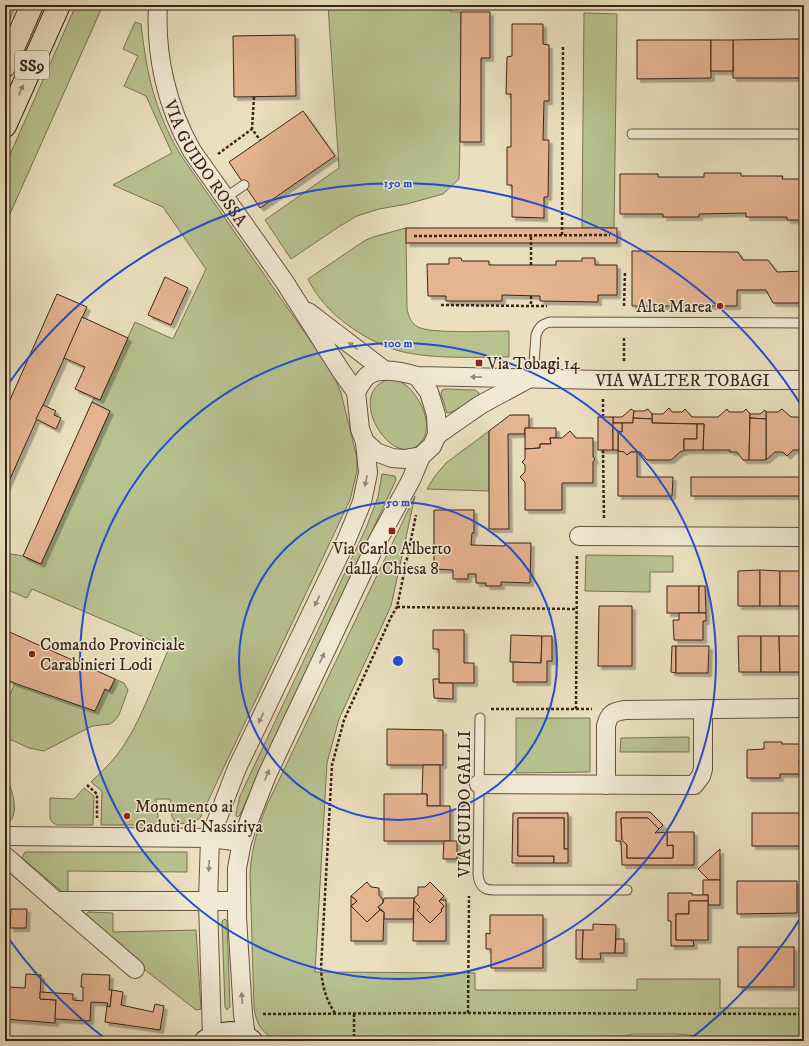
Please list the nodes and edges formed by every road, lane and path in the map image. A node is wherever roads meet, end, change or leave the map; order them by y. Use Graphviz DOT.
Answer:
graph roads {
  1 [pos="32,5"];
  2 [pos="58,5"];
  3 [pos="158,5"];
  4 [pos="563,46"];
  5 [pos="5,66"];
  6 [pos="254,97"];
  7 [pos="5,126"];
  8 [pos="252,130"];
  9 [pos="632,134"];
  10 [pos="804,134"];
  11 [pos="260,140"];
  12 [pos="202,165"];
  13 [pos="244,185"];
  14 [pos="225,198"];
  15 [pos="531,235"];
  16 [pos="562,235"];
  17 [pos="610,235"];
  18 [pos="414,236"];
  19 [pos="531,265"];
  20 [pos="625,271"];
  21 [pos="298,305"];
  22 [pos="441,305"];
  23 [pos="531,306"];
  24 [pos="624,306"];
  25 [pos="804,323"];
  26 [pos="384,370"];
  27 [pos="417,376"];
  28 [pos="531,378"];
  29 [pos="804,380"];
  30 [pos="356,392"];
  31 [pos="437,435"];
  32 [pos="365,442"];
  33 [pos="603,450"];
  34 [pos="421,456"];
  35 [pos="416,513"];
  36 [pos="579,536"];
  37 [pos="604,536"];
  38 [pos="804,537"];
  39 [pos="397,607"];
  40 [pos="577,609"];
  41 [pos="804,708"];
  42 [pos="576,709"];
  43 [pos="703,709"];
  44 [pos="608,717"];
  45 [pos="480,718"];
  46 [pos="479,784"];
  47 [pos="87,785"];
  48 [pos="606,785"];
  49 [pos="5,836"];
  50 [pos="97,837"];
  51 [pos="210,838"];
  52 [pos="242,842"];
  53 [pos="5,856"];
  54 [pos="480,884"];
  55 [pos="627,890"];
  56 [pos="56,901"];
  57 [pos="208,901"];
  58 [pos="236,901"];
  59 [pos="134,969"];
  60 [pos="354,1013"];
  61 [pos="468,1013"];
  62 [pos="243,1014"];
  63 [pos="335,1014"];
  64 [pos="804,1014"];
  65 [pos="209,1039"];
  66 [pos="248,1039"];
  67 [pos="354,1041"];
  1 -- 5 [label="highway, SS9"];
  7 -- 2 [label="highway, SS9, one-way"];
  3 -- 12 [label="street, VIA GUIDO ROSSA"];
  4 -- 16 [label="path"];
  6 -- 8 [label="path"];
  8 -- 11 [label="path"];
  8 -- 12 [label="path"];
  9 -- 10 [label="lane"];
  12 -- 14 [label="street, VIA GUIDO ROSSA"];
  13 -- 14 [label="lane"];
  14 -- 21 [label="street, VIA GUIDO ROSSA"];
  15 -- 16 [label="path"];
  15 -- 18 [label="path"];
  15 -- 19 [label="path"];
  16 -- 17 [label="path"];
  20 -- 24 [label="path"];
  26 -- 21 [label="street, VIA GUIDO ROSSA, one-way"];
  21 -- 30 [label="street, VIA GUIDO ROSSA"];
  22 -- 23 [label="path"];
  25 -- 28 [label="lane"];
  26 -- 27 [label="street"];
  26 -- 30 [label="street"];
  28 -- 27 [label="street, VIA WALTER TOBAGI, one-way"];
  27 -- 31 [label="street"];
  28 -- 29 [label="street, VIA WALTER TOBAGI"];
  28 -- 31 [label="street"];
  30 -- 32 [label="street"];
  31 -- 34 [label="street"];
  32 -- 34 [label="street"];
  32 -- 51 [label="street, one-way"];
  33 -- 37 [label="path"];
  52 -- 34 [label="street, one-way"];
  35 -- 39 [label="path"];
  36 -- 37 [label="street"];
  36 -- 40 [label="path"];
  37 -- 38 [label="street"];
  39 -- 40 [label="path"];
  39 -- 63 [label="path"];
  40 -- 42 [label="path"];
  41 -- 43 [label="street"];
  42 -- 44 [label="path"];
  42 -- 45 [label="path"];
  43 -- 44 [label="street"];
  43 -- 48 [label="street"];
  44 -- 48 [label="street"];
  45 -- 46 [label="lane, VIA GUIDO GALLI"];
  46 -- 48 [label="street"];
  46 -- 54 [label="lane, VIA GUIDO GALLI"];
  47 -- 50 [label="path"];
  49 -- 50 [label="street"];
  50 -- 51 [label="street"];
  51 -- 52 [label="street"];
  51 -- 57 [label="street, one-way"];
  52 -- 58 [label="street"];
  53 -- 56 [label="street"];
  54 -- 55 [label="lane, VIA GUIDO GALLI"];
  54 -- 61 [label="path"];
  56 -- 57 [label="street"];
  56 -- 59 [label="street"];
  57 -- 58 [label="street"];
  57 -- 65 [label="street"];
  62 -- 58 [label="street, one-way"];
  60 -- 61 [label="path"];
  60 -- 63 [label="path"];
  60 -- 67 [label="path"];
  61 -- 64 [label="path"];
  62 -- 63 [label="path"];
  62 -- 66 [label="street"];
  65 -- 66 [label="street"];
}
